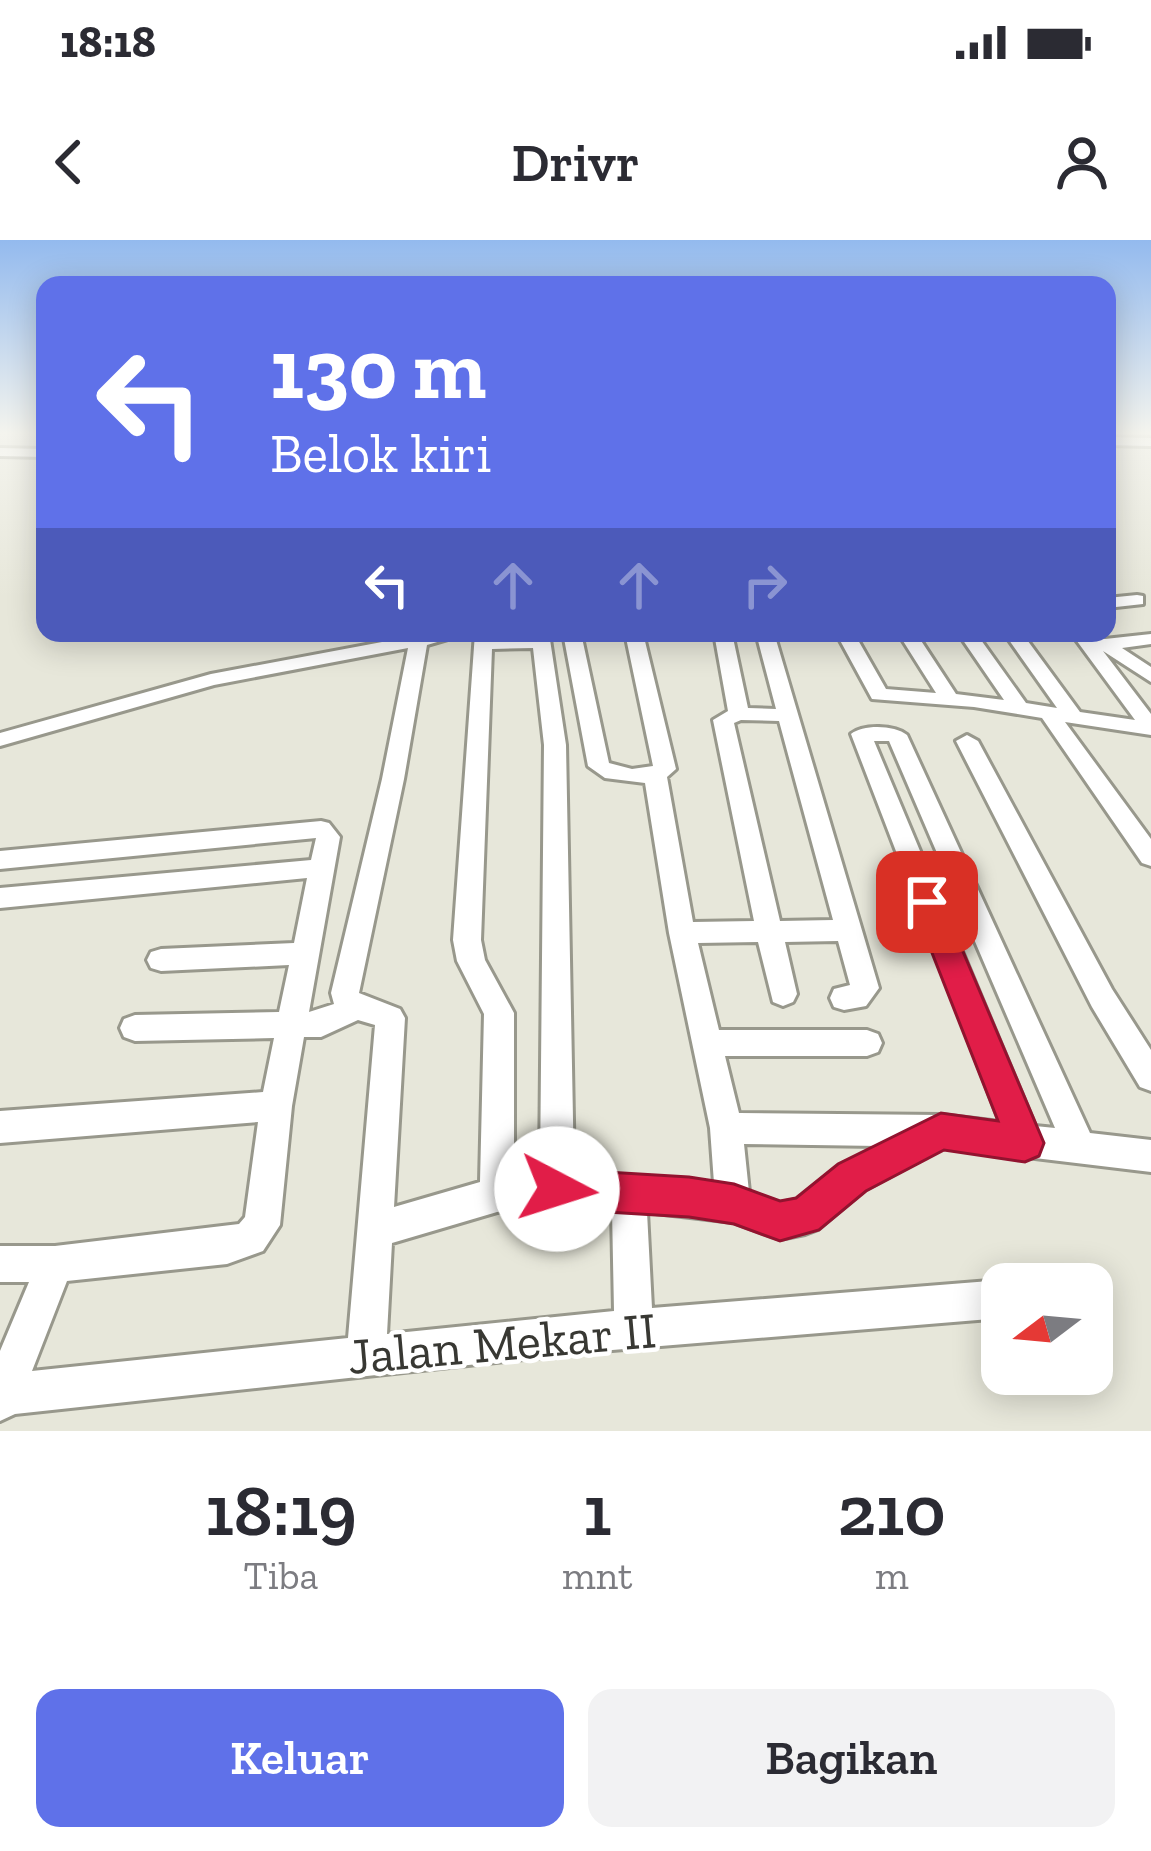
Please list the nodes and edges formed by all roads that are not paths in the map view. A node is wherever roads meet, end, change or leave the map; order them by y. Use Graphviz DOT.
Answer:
graph roads {
  1 [pos="1137,600"];
  2 [pos="1116,602"];
  3 [pos="1151,639"];
  4 [pos="413,642"];
  5 [pos="418,642"];
  6 [pos="485,642"];
  7 [pos="542,642"];
  8 [pos="574,642"];
  9 [pos="636,642"];
  10 [pos="725,642"];
  11 [pos="768,642"];
  12 [pos="850,642"];
  13 [pos="913,642"];
  14 [pos="973,642"];
  15 [pos="1018,642"];
  16 [pos="1086,642"];
  17 [pos="1099,642"];
  18 [pos="1105,644"];
  19 [pos="1151,676"];
  20 [pos="949,698"];
  21 [pos="1021,710"];
  22 [pos="739,714"];
  23 [pos="788,715"];
  24 [pos="1064,718"];
  25 [pos="1151,729"];
  26 [pos="0,740"];
  27 [pos="967,741"];
  28 [pos="655,775"];
  29 [pos="1151,857"];
  30 [pos="0,860"];
  31 [pos="322,868"];
  32 [pos="0,898"];
  33 [pos="849,930"];
  34 [pos="770,931"];
  35 [pos="682,933"];
  36 [pos="304,952"];
  37 [pos="161,960"];
  38 [pos="784,994"];
  39 [pos="844,998"];
  40 [pos="356,1007"];
  41 [pos="292,1022"];
  42 [pos="135,1028"];
  43 [pos="707,1043"];
  44 [pos="868,1043"];
  45 [pos="1151,1077"];
  46 [pos="277,1106"];
  47 [pos="0,1127"];
  48 [pos="726,1128"];
  49 [pos="941,1131"];
  50 [pos="1025,1143"];
  51 [pos="1080,1149"];
  52 [pos="1151,1156"];
  53 [pos="557,1189"];
  54 [pos="497,1195"];
  55 [pos="629,1196"];
  56 [pos="734,1204"];
  57 [pos="378,1229"];
  58 [pos="0,1264"];
  59 [pos="55,1264"];
  60 [pos="981,1301"];
  61 [pos="634,1329"];
  62 [pos="366,1355"];
  63 [pos="1,1396"];
  1 -- 2 [label="street"];
  3 -- 18 [label="street"];
  4 -- 26 [label="street"];
  5 -- 40 [label="street"];
  6 -- 54 [label="street"];
  7 -- 53 [label="street"];
  8 -- 28 [label="street"];
  9 -- 28 [label="street"];
  10 -- 22 [label="street"];
  11 -- 23 [label="street"];
  12 -- 20 [label="street"];
  13 -- 20 [label="street"];
  14 -- 21 [label="street"];
  15 -- 24 [label="street"];
  16 -- 25 [label="street"];
  17 -- 18 [label="street"];
  18 -- 19 [label="street"];
  20 -- 21 [label="street"];
  21 -- 24 [label="street"];
  22 -- 23 [label="street"];
  22 -- 34 [label="street"];
  23 -- 33 [label="street"];
  24 -- 25 [label="street"];
  24 -- 29 [label="street"];
  27 -- 45 [label="street"];
  28 -- 35 [label="street"];
  30 -- 31 [label="street"];
  31 -- 32 [label="street"];
  31 -- 36 [label="street"];
  33 -- 34 [label="street"];
  33 -- 39 [label="street"];
  34 -- 35 [label="street"];
  34 -- 38 [label="street"];
  35 -- 43 [label="street"];
  36 -- 37 [label="street"];
  36 -- 41 [label="street"];
  40 -- 41 [label="street"];
  40 -- 57 [label="street"];
  41 -- 42 [label="street"];
  41 -- 46 [label="street"];
  43 -- 44 [label="street"];
  43 -- 48 [label="street"];
  46 -- 47 [label="street"];
  46 -- 59 [label="street"];
  48 -- 49 [label="street"];
  48 -- 56 [label="street"];
  49 -- 50 [label="street"];
  49 -- 56 [label="street"];
  50 -- 51 [label="street"];
  50 -- 51 [label="street"];
  51 -- 52 [label="street"];
  53 -- 54 [label="street"];
  53 -- 55 [label="street"];
  54 -- 57 [label="street"];
  55 -- 56 [label="street"];
  55 -- 61 [label="street"];
  57 -- 62 [label="street"];
  58 -- 59 [label="street"];
  59 -- 63 [label="street, Jalan Mekar II"];
  60 -- 61 [label="street, Jalan Mekar II"];
  61 -- 62 [label="street, Jalan Mekar II"];
  62 -- 63 [label="street, Jalan Mekar II"];
}
